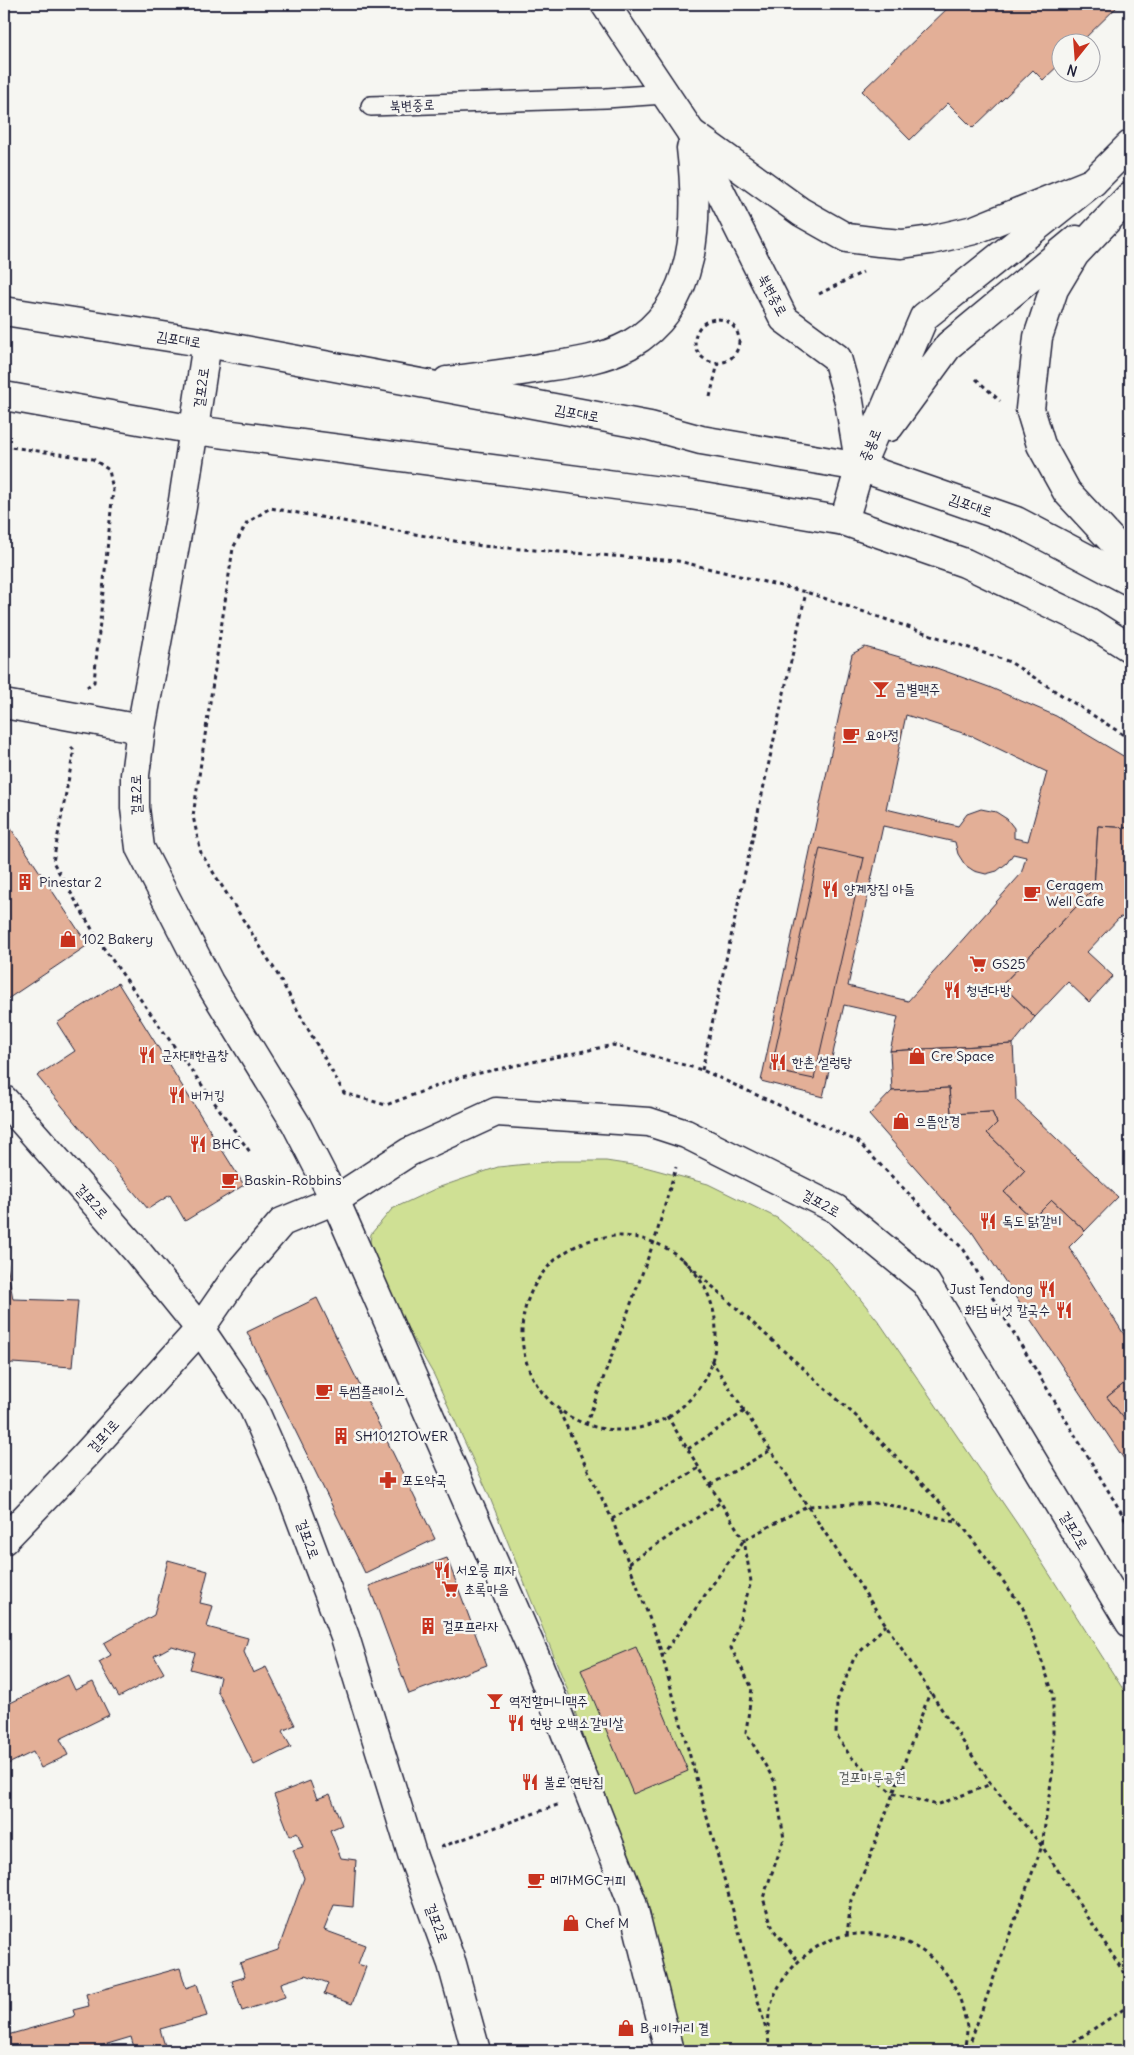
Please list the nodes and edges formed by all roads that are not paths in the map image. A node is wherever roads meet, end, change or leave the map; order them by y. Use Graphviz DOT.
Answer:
graph roads {
  1 [pos="605,4"];
  2 [pos="664,94"];
  3 [pos="370,106"];
  4 [pos="690,131"];
  5 [pos="1130,145"];
  6 [pos="1093,182"];
  7 [pos="1130,196"];
  8 [pos="4,311"];
  9 [pos="207,343"];
  10 [pos="419,384"];
  11 [pos="4,396"];
  12 [pos="194,430"];
  13 [pos="860,467"];
  14 [pos="844,521"];
  15 [pos="1130,560"];
  16 [pos="1130,581"];
  17 [pos="1130,648"];
  18 [pos="4,704"];
  19 [pos="142,729"];
  20 [pos="4,1100"];
  21 [pos="335,1200"];
  22 [pos="200,1329"];
  23 [pos="4,1540"];
  24 [pos="1130,1622"];
  25 [pos="476,2051"];
  26 [pos="668,2051"];
  1 -- 2 [label="street, 북변중로"];
  2 -- 3 [label="lane, 북변중로"];
  2 -- 4 [label="street, 북변중로"];
  4 -- 6 [label="street"];
  4 -- 10 [label="street"];
  4 -- 13 [label="street, 북변중로"];
  5 -- 6 [label="street, 중봉로"];
  6 -- 13 [label="street, 중봉로"];
  7 -- 13 [label="street, 중봉로"];
  7 -- 15 [label="street"];
  8 -- 9 [label="street, 김포대로"];
  9 -- 10 [label="street, 김포대로"];
  9 -- 12 [label="street, 걸포2로"];
  10 -- 13 [label="street, 김포대로"];
  11 -- 12 [label="street"];
  12 -- 14 [label="street"];
  12 -- 19 [label="street, 걸포2로"];
  13 -- 14 [label="street, 북변중로"];
  13 -- 16 [label="street, 김포대로"];
  14 -- 17 [label="street"];
  18 -- 19 [label="street"];
  19 -- 21 [label="street, 걸포2로"];
  20 -- 22 [label="street, 걸포2로"];
  21 -- 22 [label="street, 걸포1로"];
  21 -- 24 [label="street, 걸포2로"];
  21 -- 26 [label="street, 걸포2로"];
  22 -- 23 [label="street, 걸포1로"];
  22 -- 25 [label="street, 걸포2로"];
}
